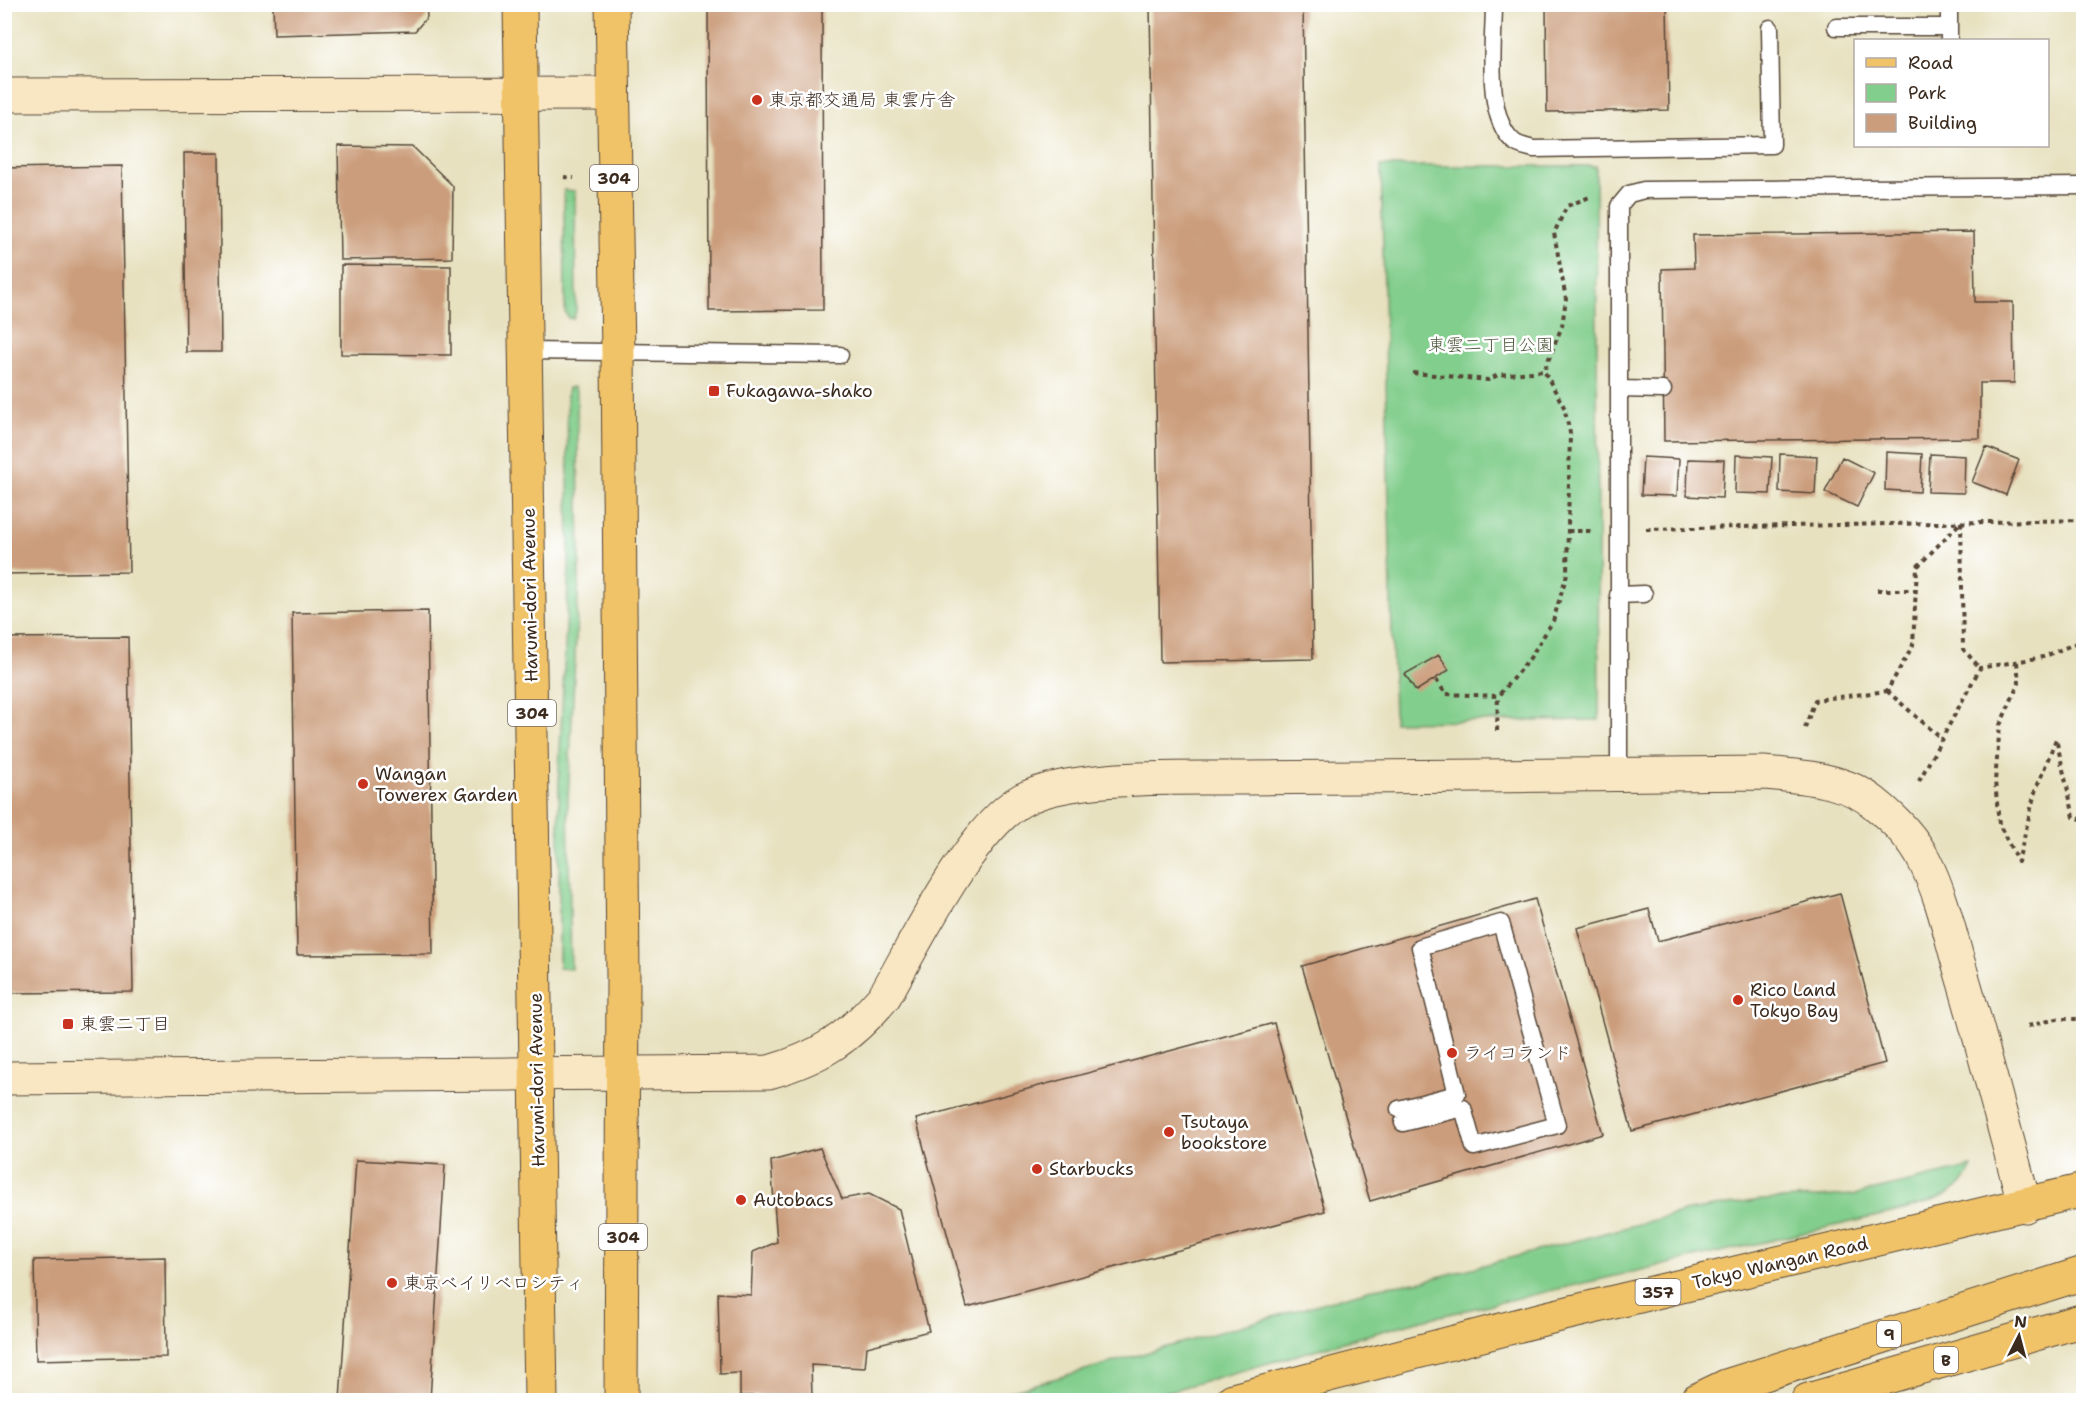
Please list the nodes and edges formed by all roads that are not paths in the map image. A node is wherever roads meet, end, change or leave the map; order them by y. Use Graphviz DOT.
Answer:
graph roads {
  1 [pos="520,4"];
  2 [pos="612,4"];
  3 [pos="1494,4"];
  4 [pos="1949,4"];
  5 [pos="1836,27"];
  6 [pos="1770,28"];
  7 [pos="1949,34"];
  8 [pos="522,94"];
  9 [pos="612,94"];
  10 [pos="4,95"];
  11 [pos="2084,186"];
  12 [pos="526,351"];
  13 [pos="618,352"];
  14 [pos="840,355"];
  15 [pos="1619,389"];
  16 [pos="1663,390"];
  17 [pos="1644,594"];
  18 [pos="1618,595"];
  19 [pos="1619,775"];
  20 [pos="537,1074"];
  21 [pos="624,1074"];
  22 [pos="4,1078"];
  23 [pos="1401,1116"];
  24 [pos="2084,1190"];
  25 [pos="2025,1206"];
  26 [pos="2084,1274"];
  27 [pos="2084,1320"];
  28 [pos="541,1401"];
  29 [pos="621,1401"];
  30 [pos="1233,1401"];
  31 [pos="1697,1401"];
  32 [pos="1808,1401"];
  1 -- 8 [label="main road, Harumi-dori Avenue / 304"];
  2 -- 9 [label="main road, 304"];
  3 -- 6 [label="lane"];
  4 -- 7 [label="lane"];
  5 -- 7 [label="lane"];
  8 -- 9 [label="street"];
  8 -- 10 [label="street"];
  8 -- 12 [label="main road, Harumi-dori Avenue / 304"];
  9 -- 13 [label="main road, 304"];
  11 -- 15 [label="lane"];
  12 -- 13 [label="lane"];
  12 -- 20 [label="main road, Harumi-dori Avenue / 304"];
  13 -- 14 [label="lane"];
  13 -- 21 [label="main road, 304"];
  15 -- 16 [label="lane"];
  15 -- 18 [label="lane"];
  17 -- 18 [label="lane"];
  18 -- 19 [label="lane"];
  19 -- 21 [label="street"];
  19 -- 25 [label="street"];
  20 -- 21 [label="street"];
  20 -- 22 [label="street"];
  20 -- 28 [label="main road, Harumi-dori Avenue / 304"];
  21 -- 29 [label="main road, 304"];
  23 -- 23 [label="lane"];
  24 -- 25 [label="main road, Tokyo Wangan Road / 357"];
  25 -- 30 [label="main road, Tokyo Wangan Road / 357"];
  26 -- 31 [label="main road, 9"];
  27 -- 32 [label="main road, B"];
}
